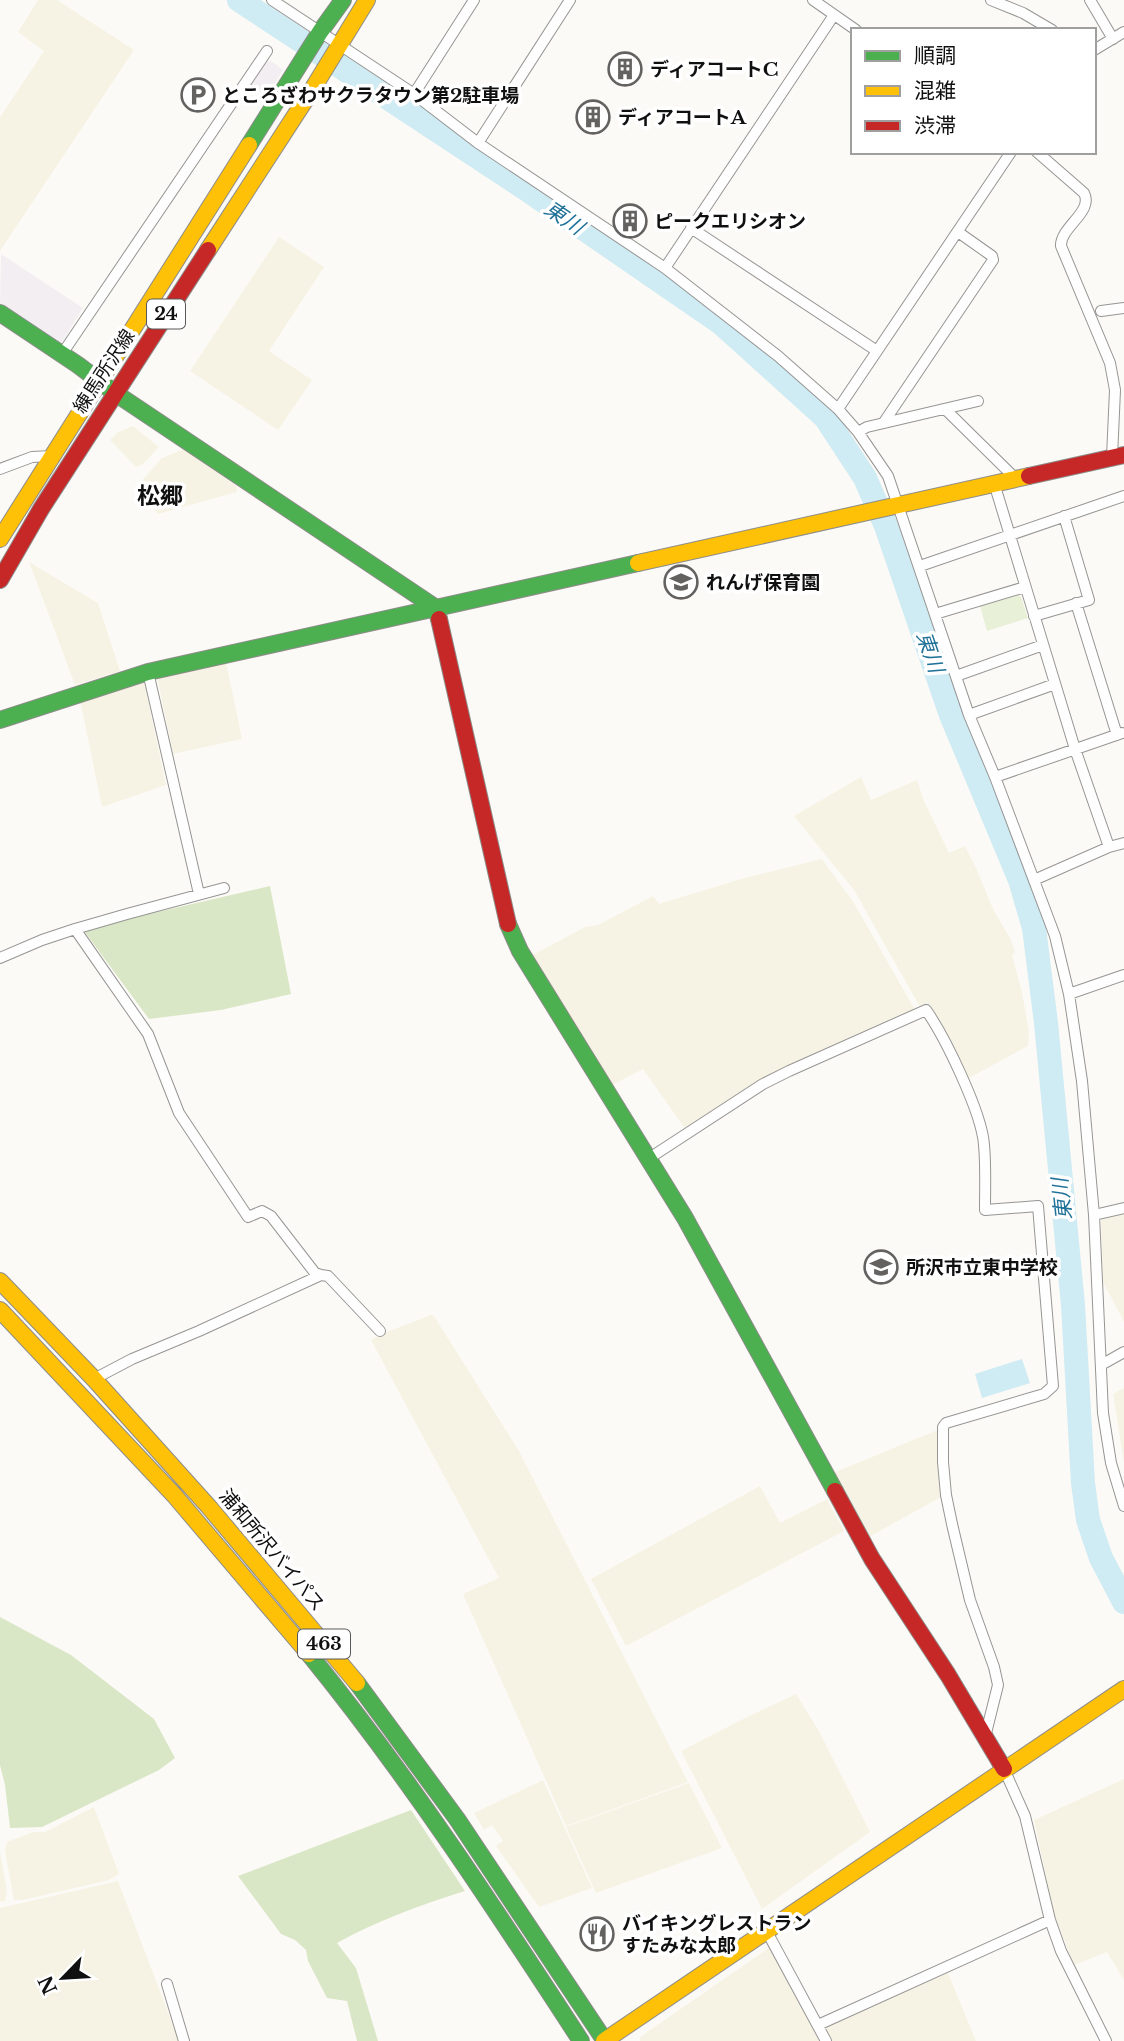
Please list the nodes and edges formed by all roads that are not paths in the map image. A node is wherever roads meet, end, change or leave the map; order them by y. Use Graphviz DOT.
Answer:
graph roads {
  1 [pos="272,0"];
  2 [pos="343,0"];
  3 [pos="367,0"];
  4 [pos="474,0"];
  5 [pos="570,0"];
  6 [pos="813,0"];
  7 [pos="990,0"];
  8 [pos="1090,0"];
  9 [pos="834,15"];
  10 [pos="853,28"];
  11 [pos="1049,28"];
  12 [pos="1124,32"];
  13 [pos="318,36"];
  14 [pos="1112,40"];
  15 [pos="336,48"];
  16 [pos="1096,49"];
  17 [pos="267,51"];
  18 [pos="414,94"];
  19 [pos="478,143"];
  20 [pos="1010,154"];
  21 [pos="1039,154"];
  22 [pos="691,228"];
  23 [pos="958,232"];
  24 [pos="665,268"];
  25 [pos="1124,308"];
  26 [pos="1101,311"];
  27 [pos="0,313"];
  28 [pos="877,351"];
  29 [pos="61,354"];
  30 [pos="100,380"];
  31 [pos="115,393"];
  32 [pos="978,401"];
  33 [pos="838,409"];
  34 [pos="945,409"];
  35 [pos="884,422"];
  36 [pos="858,432"];
  37 [pos="52,456"];
  38 [pos="1118,456"];
  39 [pos="0,469"];
  40 [pos="1015,478"];
  41 [pos="994,483"];
  42 [pos="1123,500"];
  43 [pos="897,505"];
  44 [pos="1064,516"];
  45 [pos="1010,535"];
  46 [pos="0,539"];
  47 [pos="920,566"];
  48 [pos="0,580"];
  49 [pos="1025,587"];
  50 [pos="1076,603"];
  51 [pos="436,608"];
  52 [pos="935,614"];
  53 [pos="1034,616"];
  54 [pos="1043,645"];
  55 [pos="148,672"];
  56 [pos="956,676"];
  57 [pos="1055,684"];
  58 [pos="969,715"];
  59 [pos="0,720"];
  60 [pos="1121,734"];
  61 [pos="1075,749"];
  62 [pos="995,777"];
  63 [pos="1124,843"];
  64 [pos="1109,847"];
  65 [pos="1034,880"];
  66 [pos="223,888"];
  67 [pos="199,894"];
  68 [pos="75,929"];
  69 [pos="0,958"];
  70 [pos="1124,975"];
  71 [pos="1069,994"];
  72 [pos="648,1159"];
  73 [pos="1124,1208"];
  74 [pos="1094,1215"];
  75 [pos="321,1275"];
  76 [pos="0,1281"];
  77 [pos="0,1310"];
  78 [pos="380,1331"];
  79 [pos="1124,1352"];
  80 [pos="1101,1365"];
  81 [pos="93,1379"];
  82 [pos="1124,1506"];
  83 [pos="1124,1689"];
  84 [pos="985,1737"];
  85 [pos="1004,1769"];
  86 [pos="1050,1920"];
  87 [pos="766,1930"];
  88 [pos="167,1984"];
  89 [pos="818,2025"];
  90 [pos="184,2041"];
  91 [pos="582,2041"];
  92 [pos="605,2041"];
  93 [pos="826,2041"];
  94 [pos="1106,2041"];
  1 -- 13 [label="street"];
  2 -- 13 [label="main road, 24"];
  3 -- 15 [label="main road, 24"];
  4 -- 18 [label="street"];
  5 -- 19 [label="street"];
  6 -- 9 [label="street"];
  7 -- 11 [label="street"];
  8 -- 14 [label="street"];
  9 -- 10 [label="street"];
  9 -- 22 [label="street"];
  12 -- 14 [label="street"];
  13 -- 15 [label="street"];
  13 -- 30 [label="main road, 練馬所沢線 / 24"];
  14 -- 16 [label="street"];
  15 -- 18 [label="street"];
  15 -- 31 [label="main road, 練馬所沢線 / 24"];
  17 -- 29 [label="street"];
  18 -- 19 [label="street"];
  19 -- 24 [label="street"];
  20 -- 23 [label="street"];
  21 -- 38 [label="street"];
  22 -- 24 [label="street"];
  22 -- 28 [label="street"];
  23 -- 28 [label="street"];
  23 -- 35 [label="street"];
  24 -- 33 [label="street"];
  25 -- 26 [label="street"];
  27 -- 29 [label="main road"];
  28 -- 33 [label="street"];
  29 -- 30 [label="main road"];
  30 -- 31 [label="main road"];
  30 -- 37 [label="main road, 練馬所沢線 / 24"];
  31 -- 48 [label="main road, 練馬所沢線 / 24"];
  31 -- 51 [label="main road"];
  32 -- 34 [label="street"];
  33 -- 36 [label="street"];
  34 -- 35 [label="street"];
  34 -- 40 [label="street"];
  35 -- 36 [label="street"];
  36 -- 43 [label="street"];
  37 -- 39 [label="street"];
  37 -- 46 [label="main road, 練馬所沢線 / 24"];
  38 -- 40 [label="main road"];
  40 -- 41 [label="main road"];
  41 -- 43 [label="main road"];
  41 -- 45 [label="street"];
  42 -- 44 [label="street"];
  43 -- 47 [label="street"];
  43 -- 51 [label="main road"];
  44 -- 45 [label="street"];
  44 -- 50 [label="street"];
  45 -- 47 [label="street"];
  45 -- 49 [label="street"];
  47 -- 52 [label="street"];
  49 -- 52 [label="street"];
  49 -- 53 [label="street"];
  50 -- 53 [label="street"];
  50 -- 60 [label="street"];
  51 -- 55 [label="main road"];
  51 -- 72 [label="main road"];
  52 -- 56 [label="street"];
  53 -- 54 [label="street"];
  54 -- 56 [label="street"];
  54 -- 57 [label="street"];
  55 -- 59 [label="main road"];
  55 -- 67 [label="street"];
  56 -- 58 [label="street"];
  57 -- 58 [label="street"];
  57 -- 61 [label="street"];
  58 -- 62 [label="street"];
  60 -- 61 [label="street"];
  61 -- 62 [label="street"];
  61 -- 64 [label="street"];
  62 -- 65 [label="street"];
  63 -- 64 [label="street"];
  64 -- 65 [label="street"];
  65 -- 71 [label="street"];
  66 -- 67 [label="street"];
  67 -- 68 [label="street"];
  68 -- 69 [label="street"];
  68 -- 75 [label="street"];
  70 -- 71 [label="street"];
  71 -- 74 [label="street"];
  72 -- 84 [label="main road"];
  72 -- 84 [label="street"];
  73 -- 74 [label="street"];
  74 -- 80 [label="street"];
  75 -- 78 [label="street"];
  75 -- 81 [label="street"];
  76 -- 81 [label="main road, 浦和所沢バイパス / 463"];
  77 -- 91 [label="main road, 浦和所沢バイパス / 463"];
  79 -- 80 [label="street"];
  80 -- 82 [label="street"];
  81 -- 92 [label="main road, 浦和所沢バイパス / 463"];
  83 -- 85 [label="main road"];
  84 -- 85 [label="main road"];
  85 -- 86 [label="street"];
  85 -- 87 [label="main road"];
  86 -- 89 [label="street"];
  86 -- 94 [label="street"];
  87 -- 89 [label="street"];
  87 -- 92 [label="main road"];
  88 -- 90 [label="street"];
  89 -- 93 [label="street"];
}
